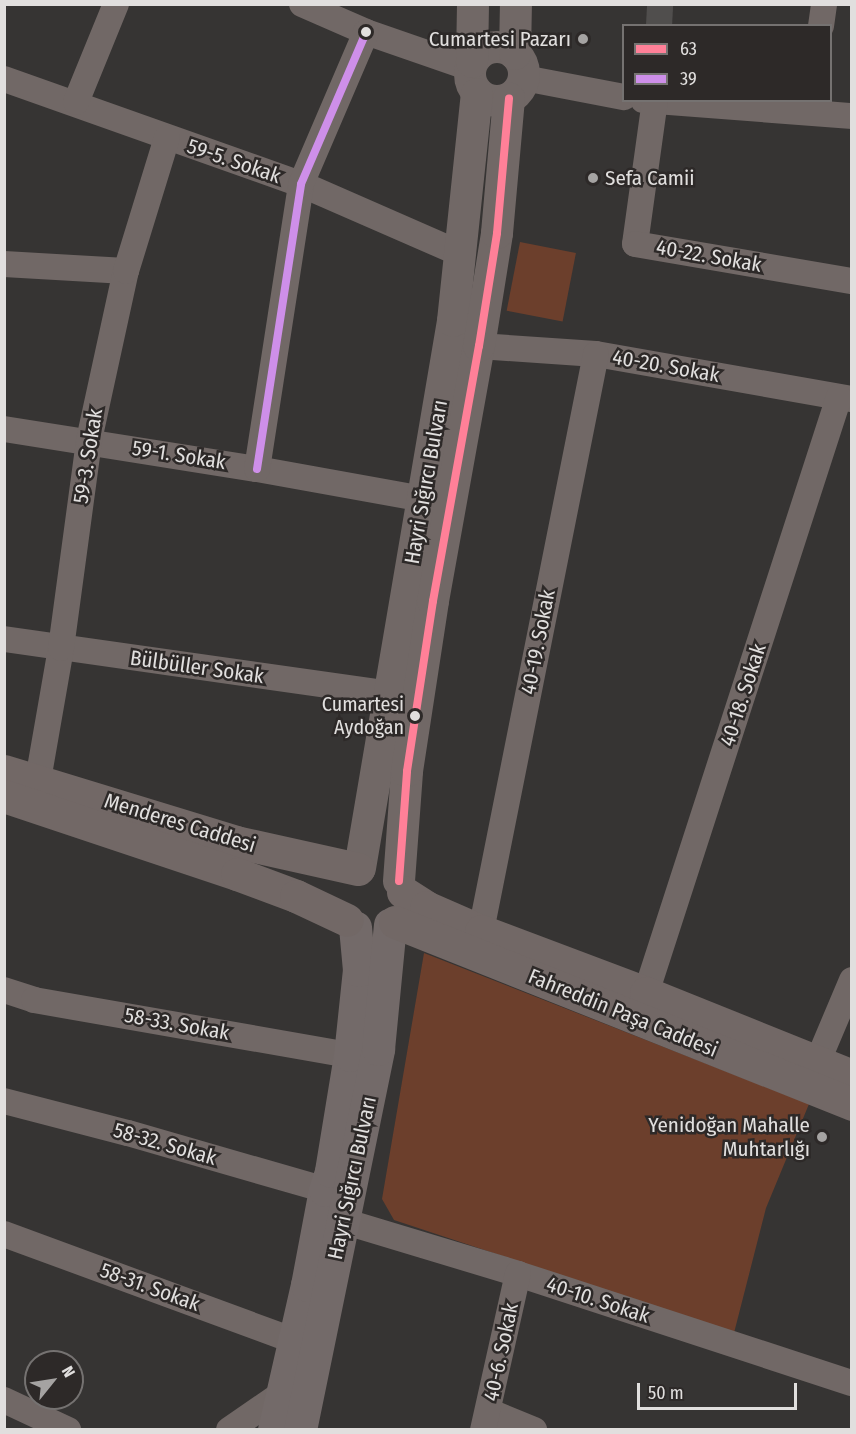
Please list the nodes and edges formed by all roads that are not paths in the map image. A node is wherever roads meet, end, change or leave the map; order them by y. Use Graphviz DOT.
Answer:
graph roads {
  1 [pos="116,4"];
  2 [pos="302,4"];
  3 [pos="473,4"];
  4 [pos="516,4"];
  5 [pos="824,4"];
  6 [pos="821,24"];
  7 [pos="366,32"];
  8 [pos="473,74"];
  9 [pos="516,77"];
  10 [pos="4,79"];
  11 [pos="622,97"];
  12 [pos="76,102"];
  13 [pos="651,102"];
  14 [pos="682,102"];
  15 [pos="808,106"];
  16 [pos="852,116"];
  17 [pos="167,138"];
  18 [pos="301,184"];
  19 [pos="459,253"];
  20 [pos="4,264"];
  21 [pos="126,271"];
  22 [pos="852,281"];
  23 [pos="479,346"];
  24 [pos="596,354"];
  25 [pos="845,398"];
  26 [pos="4,429"];
  27 [pos="89,440"];
  28 [pos="257,469"];
  29 [pos="423,499"];
  30 [pos="4,639"];
  31 [pos="61,648"];
  32 [pos="390,694"];
  33 [pos="4,771"];
  34 [pos="38,780"];
  35 [pos="4,796"];
  36 [pos="359,869"];
  37 [pos="397,905"];
  38 [pos="351,923"];
  39 [pos="481,931"];
  40 [pos="852,980"];
  41 [pos="4,990"];
  42 [pos="646,993"];
  43 [pos="350,1054"];
  44 [pos="817,1063"];
  45 [pos="852,1076"];
  46 [pos="4,1101"];
  47 [pos="852,1104"];
  48 [pos="325,1190"];
  49 [pos="343,1221"];
  50 [pos="4,1234"];
  51 [pos="518,1274"];
  52 [pos="295,1341"];
  53 [pos="852,1383"];
  54 [pos="284,1392"];
  55 [pos="4,1400"];
  56 [pos="486,1420"];
  57 [pos="68,1430"];
  58 [pos="229,1430"];
  59 [pos="274,1430"];
  60 [pos="300,1430"];
  61 [pos="534,1430"];
  1 -- 12 [label="street"];
  2 -- 7 [label="street"];
  3 -- 8 [label="street, Hayri Sığırcı Bulvarı"];
  4 -- 9 [label="street, Hayri Sığırcı Bulvarı"];
  5 -- 6 [label="street"];
  7 -- 8 [label="street"];
  7 -- 18 [label="street"];
  8 -- 9 [label="street"];
  8 -- 9 [label="street"];
  8 -- 19 [label="street, Hayri Sığırcı Bulvarı"];
  9 -- 11 [label="street"];
  9 -- 23 [label="street, Hayri Sığırcı Bulvarı"];
  10 -- 12 [label="street, 59-5. Sokak"];
  12 -- 17 [label="street, 59-5. Sokak"];
  13 -- 22 [label="street, 40-22. Sokak"];
  14 -- 15 [label="street"];
  15 -- 16 [label="street"];
  17 -- 18 [label="street, 59-5. Sokak"];
  17 -- 21 [label="street, 59-3. Sokak"];
  18 -- 19 [label="street, 59-5. Sokak"];
  18 -- 28 [label="street"];
  19 -- 29 [label="street, Hayri Sığırcı Bulvarı"];
  20 -- 21 [label="street"];
  21 -- 27 [label="street, 59-3. Sokak"];
  23 -- 24 [label="street, 40-20. Sokak"];
  23 -- 37 [label="street, Hayri Sığırcı Bulvarı"];
  24 -- 25 [label="street, 40-20. Sokak"];
  24 -- 39 [label="street, 40-19. Sokak"];
  25 -- 42 [label="street, 40-18. Sokak"];
  26 -- 27 [label="street, 59-1. Sokak"];
  27 -- 28 [label="street, 59-1. Sokak"];
  27 -- 31 [label="street, 59-3. Sokak"];
  28 -- 29 [label="street, 59-1. Sokak"];
  29 -- 32 [label="street, Hayri Sığırcı Bulvarı"];
  30 -- 31 [label="street, Bülbüller Sokak"];
  31 -- 32 [label="street, Bülbüller Sokak"];
  31 -- 34 [label="street, 59-3. Sokak"];
  32 -- 36 [label="street, Hayri Sığırcı Bulvarı"];
  33 -- 34 [label="main road, Menderes Caddesi"];
  34 -- 36 [label="main road, Menderes Caddesi"];
  35 -- 38 [label="main road, Menderes Caddesi"];
  36 -- 37 [label="main road"];
  36 -- 38 [label="main road"];
  37 -- 38 [label="main road"];
  37 -- 39 [label="main road, Fahreddin Paşa Caddesi"];
  37 -- 47 [label="main road, Fahreddin Paşa Caddesi"];
  37 -- 49 [label="main road, Hayri Sığırcı Bulvarı"];
  38 -- 43 [label="main road, Hayri Sığırcı Bulvarı"];
  39 -- 42 [label="main road, Fahreddin Paşa Caddesi"];
  40 -- 44 [label="street"];
  41 -- 43 [label="street, 58-33. Sokak"];
  42 -- 44 [label="main road, Fahreddin Paşa Caddesi"];
  43 -- 48 [label="main road, Hayri Sığırcı Bulvarı"];
  44 -- 45 [label="main road, Fahreddin Paşa Caddesi"];
  46 -- 48 [label="street, 58-32. Sokak"];
  48 -- 52 [label="main road, Hayri Sığırcı Bulvarı"];
  49 -- 51 [label="street, 40-10. Sokak"];
  49 -- 60 [label="main road, Hayri Sığırcı Bulvarı"];
  50 -- 52 [label="street, 58-31. Sokak"];
  51 -- 53 [label="street, 40-10. Sokak"];
  51 -- 56 [label="street, 40-6. Sokak"];
  52 -- 54 [label="main road, Hayri Sığırcı Bulvarı"];
  54 -- 58 [label="street"];
  54 -- 59 [label="main road, Hayri Sığırcı Bulvarı"];
  55 -- 57 [label="street"];
  56 -- 61 [label="street"];
}
